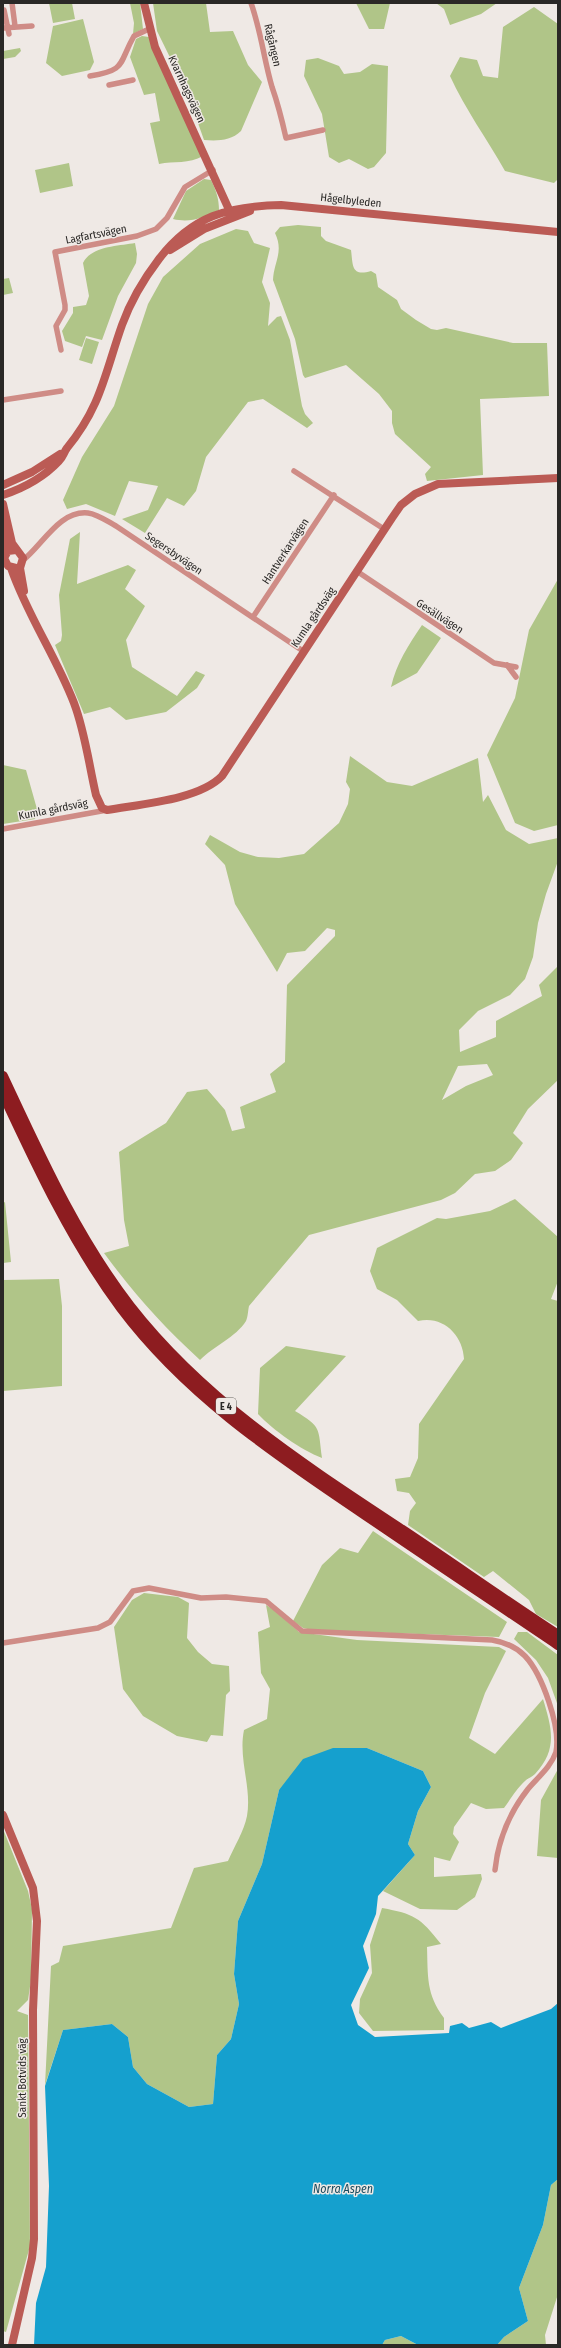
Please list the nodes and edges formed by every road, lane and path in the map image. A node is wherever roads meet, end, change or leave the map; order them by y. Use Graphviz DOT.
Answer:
graph roads {
  1 [pos="12,3"];
  2 [pos="144,3"];
  3 [pos="251,3"];
  4 [pos="4,10"];
  5 [pos="32,26"];
  6 [pos="5,28"];
  7 [pos="18,28"];
  8 [pos="149,29"];
  9 [pos="9,34"];
  10 [pos="90,76"];
  11 [pos="134,80"];
  12 [pos="109,84"];
  13 [pos="323,130"];
  14 [pos="211,167"];
  15 [pos="218,182"];
  16 [pos="230,213"];
  17 [pos="216,214"];
  18 [pos="558,232"];
  19 [pos="558,237"];
  20 [pos="158,260"];
  21 [pos="61,350"];
  22 [pos="61,391"];
  23 [pos="3,400"];
  24 [pos="66,450"];
  25 [pos="294,471"];
  26 [pos="558,478"];
  27 [pos="3,485"];
  28 [pos="3,495"];
  29 [pos="334,495"];
  30 [pos="3,504"];
  31 [pos="3,528"];
  32 [pos="384,529"];
  33 [pos="34,550"];
  34 [pos="10,553"];
  35 [pos="22,562"];
  36 [pos="7,566"];
  37 [pos="358,572"];
  38 [pos="24,600"];
  39 [pos="253,617"];
  40 [pos="303,651"];
  41 [pos="507,665"];
  42 [pos="516,667"];
  43 [pos="516,677"];
  44 [pos="107,810"];
  45 [pos="3,829"];
  46 [pos="3,1076"];
  47 [pos="3,1094"];
  48 [pos="558,1635"];
  49 [pos="3,1643"];
  50 [pos="558,1645"];
  51 [pos="3,1815"];
  52 [pos="495,1870"];
  53 [pos="12,2345"];
  1 -- 7 [label="street"];
  2 -- 8 [label="main road, Kvarnhagsvägen"];
  3 -- 13 [label="street, Rågången"];
  4 -- 6 [label="street"];
  5 -- 7 [label="street"];
  6 -- 7 [label="street"];
  6 -- 9 [label="street"];
  8 -- 10 [label="street"];
  8 -- 14 [label="main road, Kvarnhagsvägen"];
  11 -- 12 [label="street"];
  14 -- 15 [label="main road, Kvarnhagsvägen"];
  14 -- 21 [label="street, Lagfartsvägen"];
  15 -- 16 [label="main road, Kvarnhagsvägen"];
  15 -- 17 [label="main road, Kvarnhagsvägen"];
  16 -- 17 [label="main road, Hågelbyleden"];
  16 -- 18 [label="main road, Hågelbyleden"];
  16 -- 19 [label="main road, Hågelbyleden"];
  16 -- 20 [label="main road, Hågelbyleden"];
  17 -- 20 [label="main road, Hågelbyleden"];
  20 -- 24 [label="main road, Hågelbyleden"];
  22 -- 23 [label="street"];
  24 -- 27 [label="main road, Hågelbyleden"];
  24 -- 28 [label="main road, Hågelbyleden"];
  25 -- 29 [label="street"];
  26 -- 32 [label="main road, Kumla gårdsväg"];
  29 -- 32 [label="street"];
  29 -- 39 [label="street, Hantverkarvägen"];
  30 -- 34 [label="main road, Kumla gårdsväg"];
  31 -- 34 [label="main road, Kumla gårdsväg"];
  32 -- 37 [label="main road, Kumla gårdsväg"];
  33 -- 34 [label="street"];
  33 -- 35 [label="street, Segersbyvägen"];
  33 -- 39 [label="street, Segersbyvägen"];
  34 -- 35 [label="main road, Kumla gårdsväg"];
  34 -- 36 [label="main road, Kumla gårdsväg"];
  35 -- 36 [label="main road"];
  35 -- 38 [label="main road, Kumla gårdsväg"];
  36 -- 38 [label="main road, Kumla gårdsväg"];
  37 -- 40 [label="main road, Kumla gårdsväg"];
  37 -- 41 [label="street, Gesällvägen"];
  38 -- 44 [label="main road, Kumla gårdsväg"];
  39 -- 40 [label="street, Segersbyvägen"];
  40 -- 44 [label="main road, Kumla gårdsväg"];
  41 -- 42 [label="street, Gesällvägen"];
  41 -- 43 [label="street"];
  44 -- 45 [label="street, Kumla gårdsväg"];
  46 -- 48 [label="highway, E 4"];
  47 -- 50 [label="highway, E 4"];
  49 -- 52 [label="street"];
  51 -- 53 [label="main road, Sankt Botvids väg"];
}
